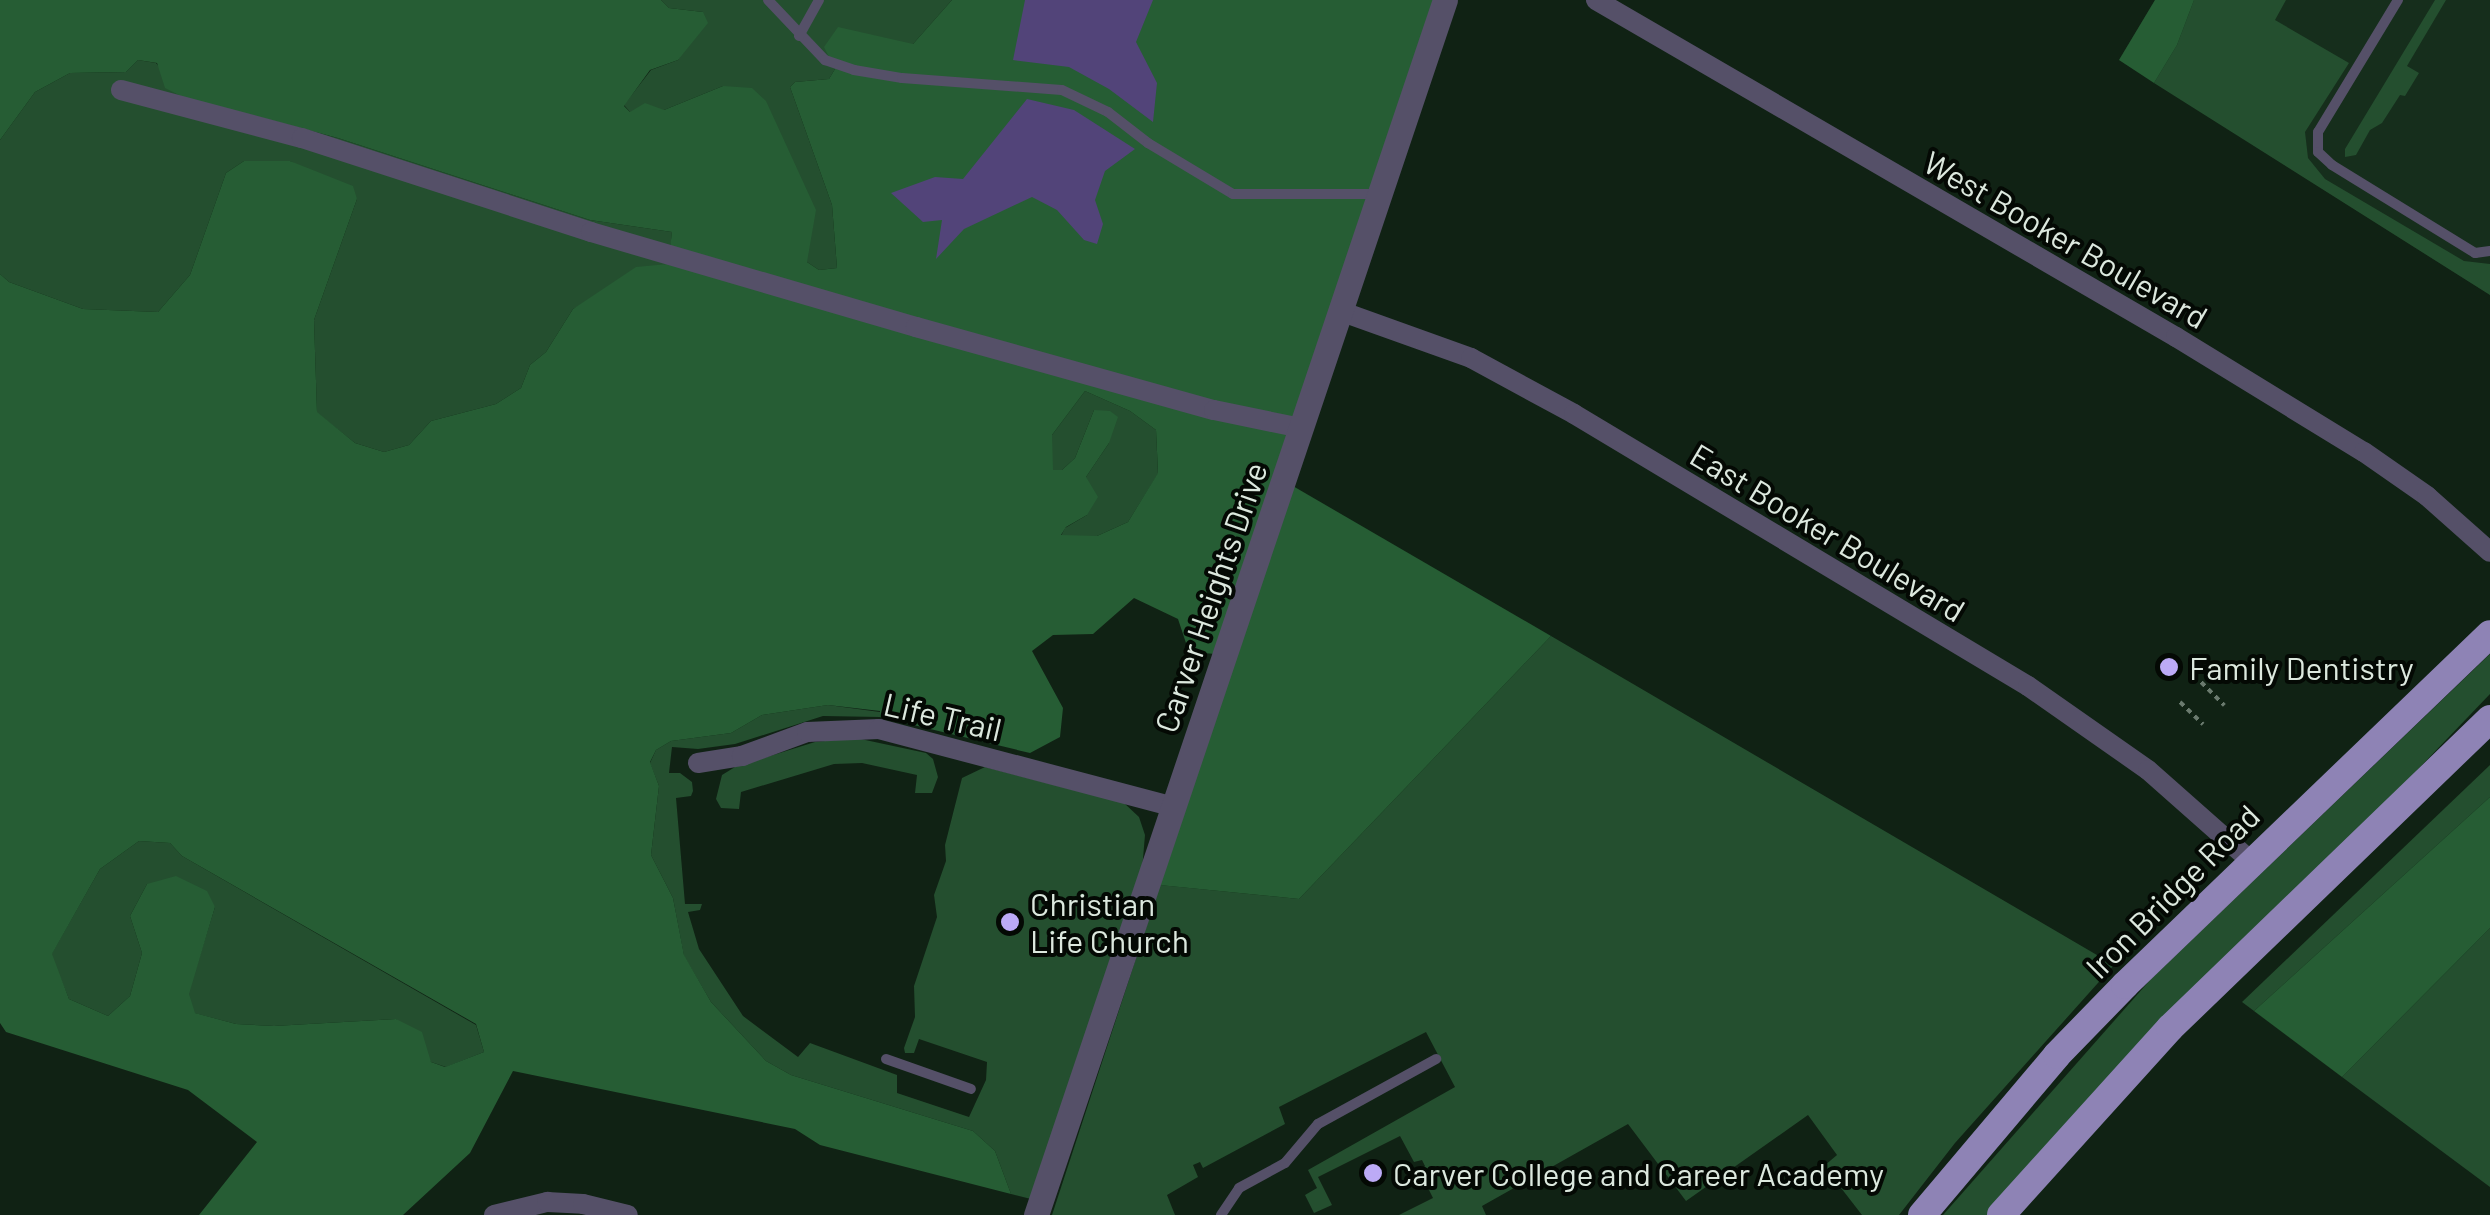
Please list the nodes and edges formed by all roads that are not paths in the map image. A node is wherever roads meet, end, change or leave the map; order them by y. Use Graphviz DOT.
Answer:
graph roads {
  1 [pos="768,0"];
  2 [pos="819,0"];
  3 [pos="1446,0"];
  4 [pos="1596,0"];
  5 [pos="2398,0"];
  6 [pos="799,36"];
  7 [pos="121,90"];
  8 [pos="1378,194"];
  9 [pos="2490,251"];
  10 [pos="1340,311"];
  11 [pos="1301,428"];
  12 [pos="2490,552"];
  13 [pos="2490,634"];
  14 [pos="2490,719"];
  15 [pos="698,763"];
  16 [pos="1174,807"];
  17 [pos="2251,861"];
  18 [pos="886,1059"];
  19 [pos="1436,1059"];
  20 [pos="971,1090"];
  21 [pos="1230,1202"];
  22 [pos="494,1215"];
  23 [pos="628,1215"];
  24 [pos="1036,1215"];
  25 [pos="1221,1215"];
  26 [pos="1236,1215"];
  27 [pos="1922,1215"];
  28 [pos="2001,1215"];
  1 -- 6 [label="lane"];
  2 -- 6 [label="lane"];
  3 -- 8 [label="street, Carver Heights Drive"];
  4 -- 12 [label="street, West Booker Boulevard"];
  5 -- 9 [label="lane"];
  6 -- 8 [label="lane"];
  7 -- 11 [label="street"];
  8 -- 10 [label="street, Carver Heights Drive"];
  10 -- 11 [label="street, Carver Heights Drive"];
  10 -- 17 [label="street, East Booker Boulevard"];
  11 -- 16 [label="street, Carver Heights Drive"];
  13 -- 17 [label="main road, Iron Bridge Road"];
  14 -- 28 [label="main road"];
  15 -- 16 [label="street, Life Trail"];
  16 -- 24 [label="street, Carver Heights Drive"];
  17 -- 27 [label="main road, Iron Bridge Road"];
  18 -- 20 [label="lane"];
  19 -- 21 [label="lane"];
  21 -- 25 [label="lane"];
  21 -- 26 [label="lane"];
  22 -- 23 [label="street"];
}
